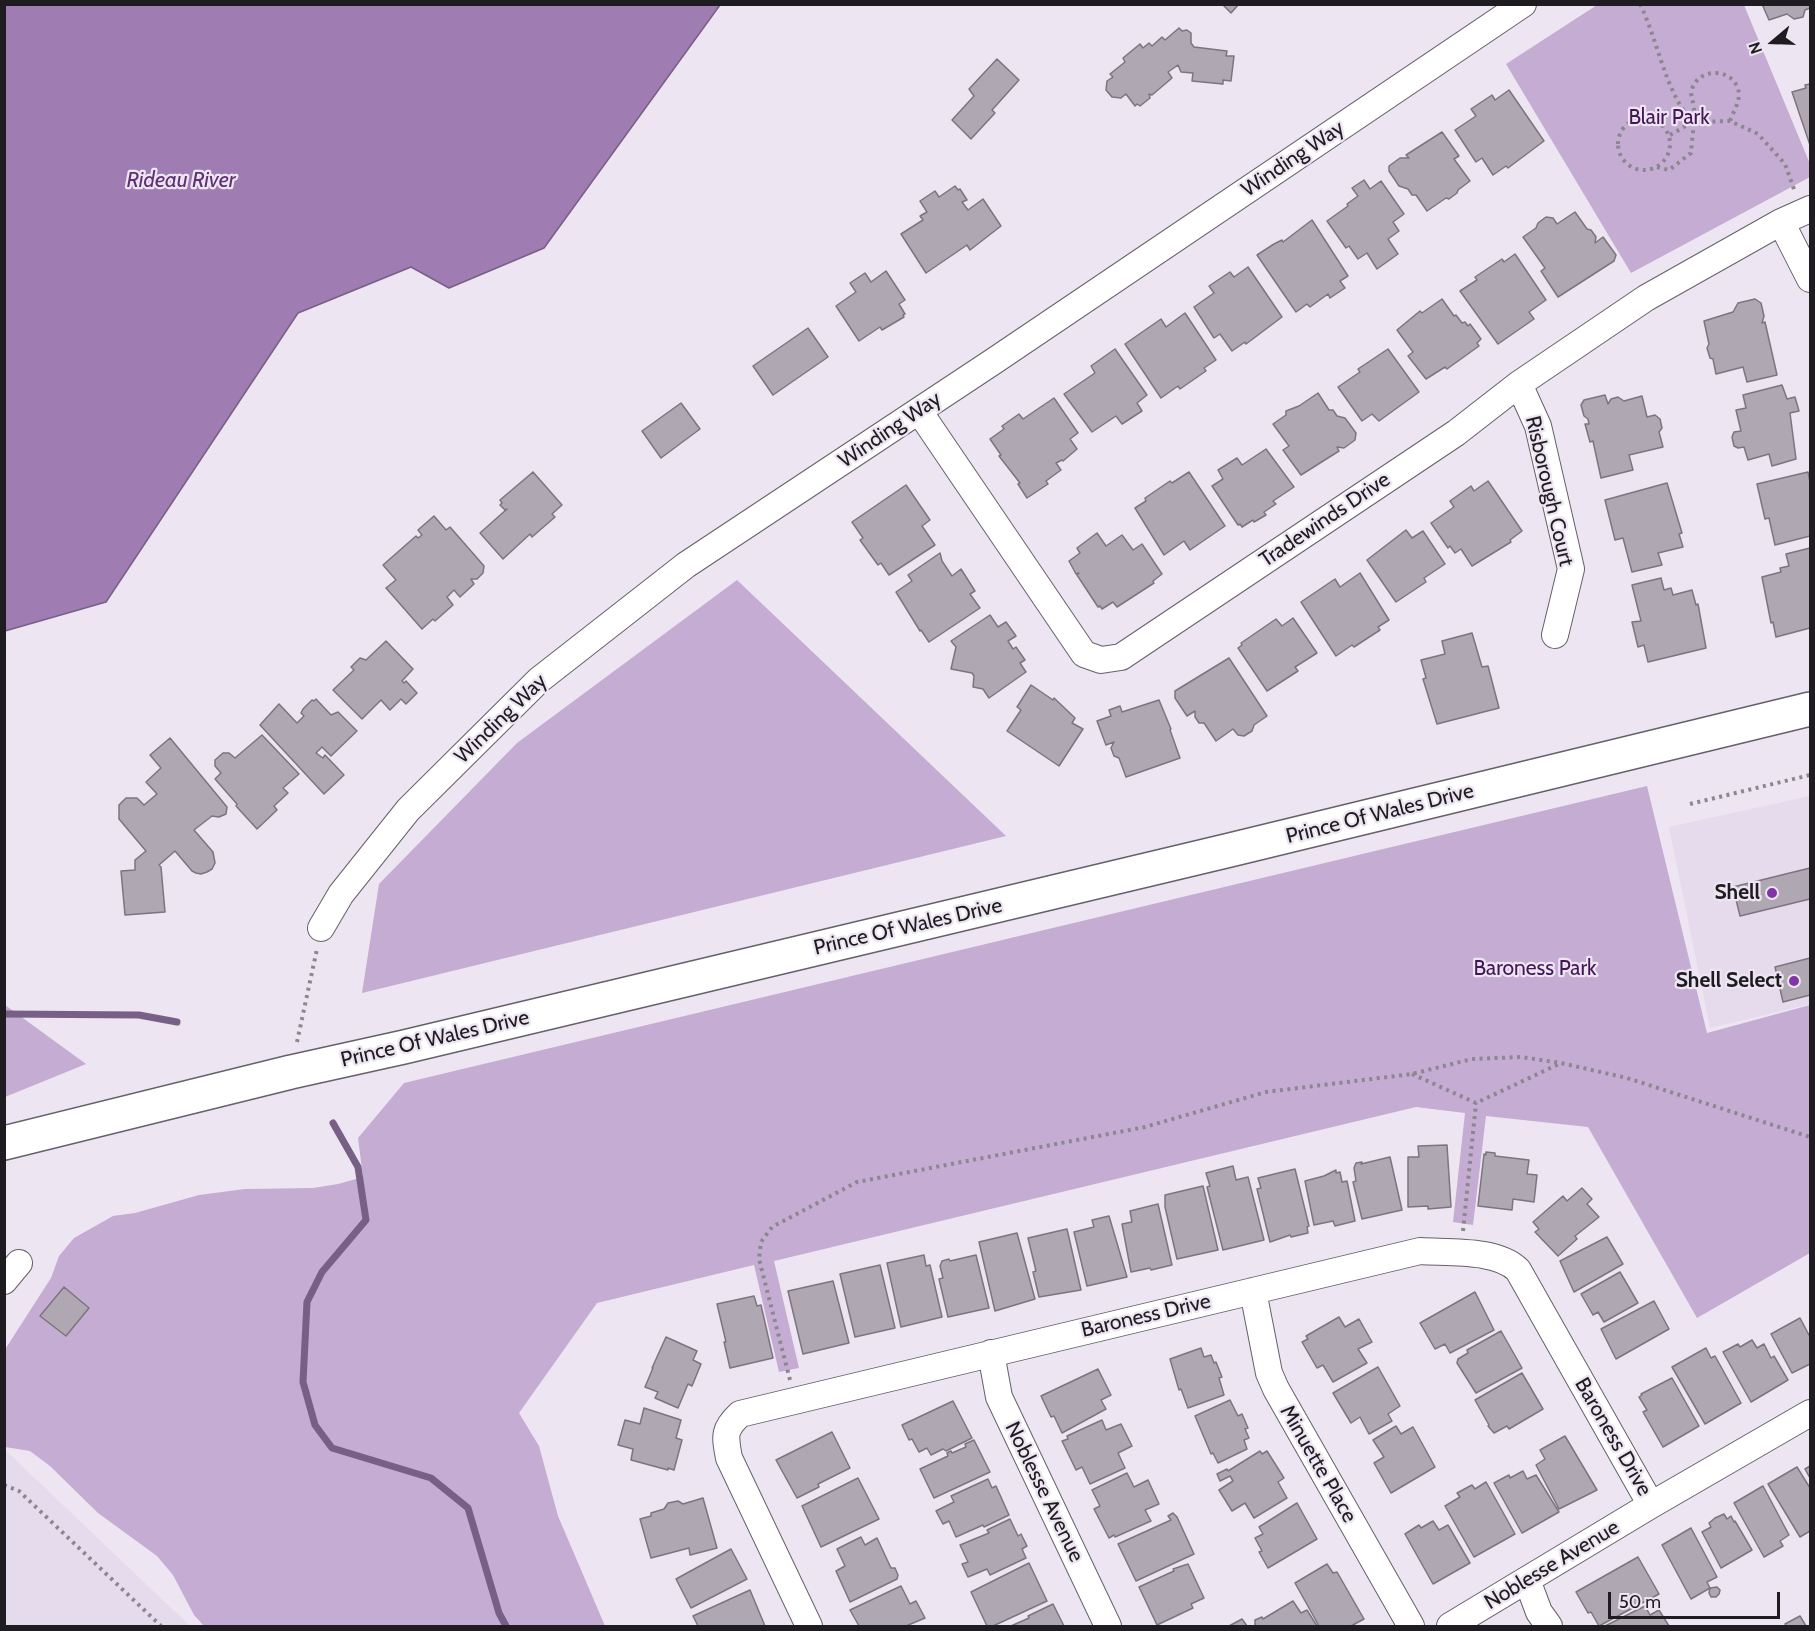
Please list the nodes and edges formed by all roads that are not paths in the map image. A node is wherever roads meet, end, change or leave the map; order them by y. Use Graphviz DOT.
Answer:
graph roads {
  1 [pos="1523,4"];
  2 [pos="1798,215"];
  3 [pos="1810,279"];
  4 [pos="1519,384"];
  5 [pos="919,411"];
  6 [pos="1555,635"];
  7 [pos="1810,709"];
  8 [pos="321,928"];
  9 [pos="4,1143"];
  10 [pos="1253,1291"];
  11 [pos="992,1353"];
  12 [pos="1810,1413"];
  13 [pos="1651,1505"];
  14 [pos="1527,1580"];
  15 [pos="809,1626"];
  16 [pos="1108,1626"];
  17 [pos="1411,1626"];
  18 [pos="1449,1626"];
  19 [pos="1549,1626"];
  1 -- 5 [label="street, Winding Way"];
  2 -- 3 [label="street"];
  2 -- 4 [label="street, Tradewinds Drive"];
  4 -- 5 [label="street, Tradewinds Drive"];
  4 -- 6 [label="street, Risborough Court"];
  5 -- 8 [label="street, Winding Way"];
  7 -- 9 [label="main road, Prince Of Wales Drive"];
  10 -- 11 [label="street, Baroness Drive"];
  10 -- 13 [label="street, Baroness Drive"];
  10 -- 17 [label="street, Minuette Place"];
  11 -- 15 [label="street, Baroness Drive"];
  11 -- 16 [label="street, Noblesse Avenue"];
  12 -- 13 [label="street, Noblesse Avenue"];
  13 -- 14 [label="street, Noblesse Avenue"];
  14 -- 18 [label="street, Noblesse Avenue"];
  14 -- 19 [label="street"];
}
